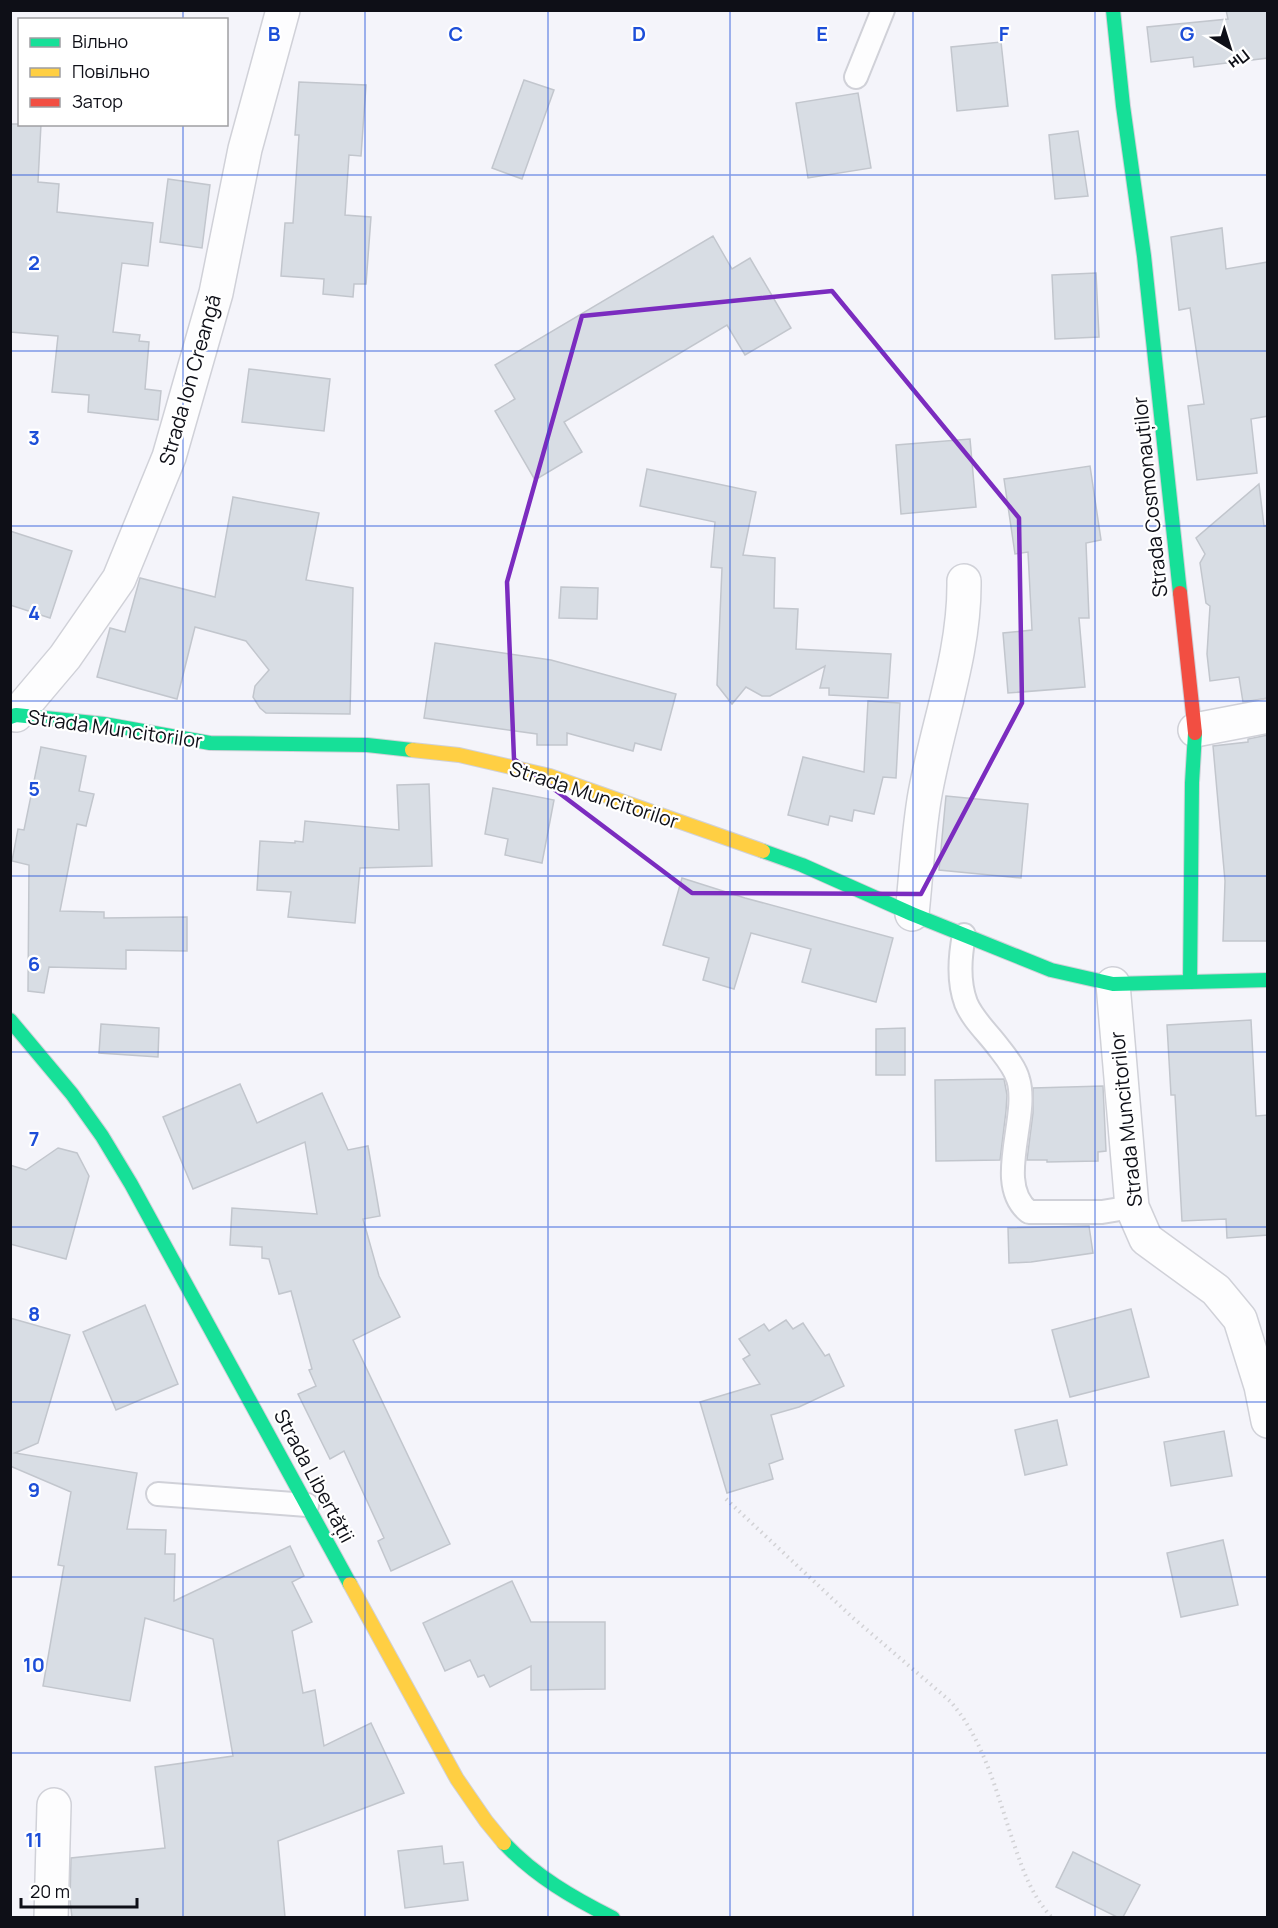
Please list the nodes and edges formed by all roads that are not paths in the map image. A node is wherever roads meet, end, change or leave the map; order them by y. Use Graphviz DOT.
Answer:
graph roads {
  1 [pos="283,10"];
  2 [pos="883,10"];
  3 [pos="1113,10"];
  4 [pos="856,77"];
  5 [pos="964,581"];
  6 [pos="13,716"];
  7 [pos="1268,716"];
  8 [pos="1195,730"];
  9 [pos="912,914"];
  10 [pos="964,935"];
  11 [pos="1268,980"];
  12 [pos="1190,982"];
  13 [pos="1113,984"];
  14 [pos="10,1020"];
  15 [pos="1132,1207"];
  16 [pos="1268,1421"];
  17 [pos="158,1494"];
  18 [pos="308,1505"];
  19 [pos="54,1805"];
  20 [pos="51,1917"];
  21 [pos="613,1917"];
  1 -- 6 [label="street, Strada Ion Creangă"];
  2 -- 4 [label="lane"];
  3 -- 8 [label="main road, Strada Cosmonauților"];
  5 -- 9 [label="street"];
  6 -- 9 [label="main road, Strada Muncitorilor"];
  7 -- 8 [label="street"];
  8 -- 12 [label="main road, Strada Cosmonauților"];
  9 -- 10 [label="main road, Strada Muncitorilor"];
  10 -- 13 [label="main road, Strada Muncitorilor"];
  10 -- 15 [label="lane"];
  11 -- 12 [label="main road, Strada Muncitorilor"];
  12 -- 13 [label="main road, Strada Muncitorilor"];
  13 -- 15 [label="street, Strada Muncitorilor"];
  14 -- 18 [label="main road, Strada Libertății"];
  15 -- 16 [label="street, Strada Muncitorilor"];
  17 -- 18 [label="lane"];
  18 -- 21 [label="main road, Strada Libertății"];
  19 -- 20 [label="street"];
}
